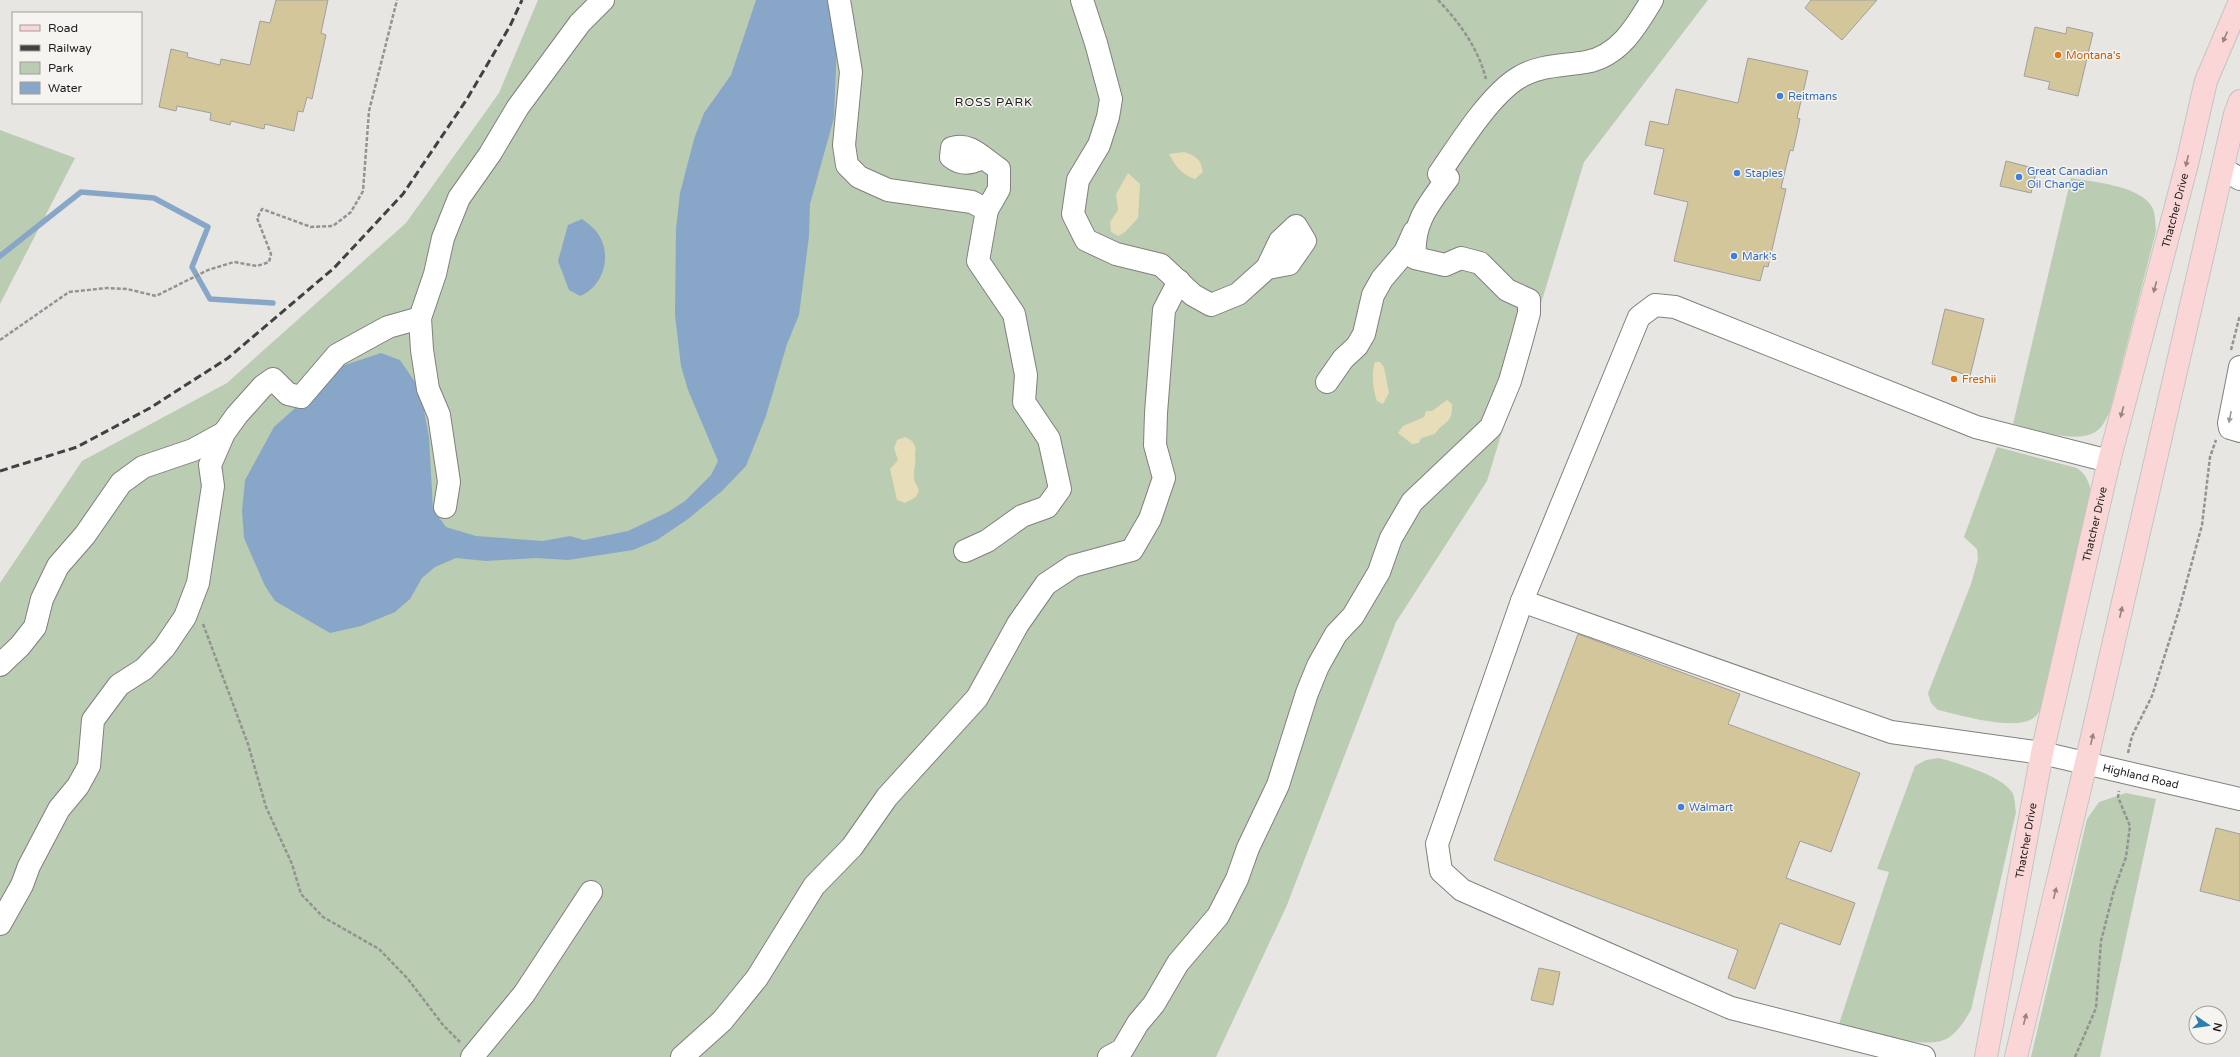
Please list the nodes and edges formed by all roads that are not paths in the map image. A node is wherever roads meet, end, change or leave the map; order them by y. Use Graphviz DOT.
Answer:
graph roads {
  1 [pos="603,0"];
  2 [pos="839,0"];
  3 [pos="1082,0"];
  4 [pos="1652,0"];
  5 [pos="2240,1"];
  6 [pos="2240,101"];
  7 [pos="982,158"];
  8 [pos="2231,174"];
  9 [pos="987,210"];
  10 [pos="1416,226"];
  11 [pos="1267,268"];
  12 [pos="1179,281"];
  13 [pos="420,318"];
  14 [pos="388,327"];
  15 [pos="422,350"];
  16 [pos="2235,360"];
  17 [pos="1327,382"];
  18 [pos="2240,432"];
  19 [pos="224,433"];
  20 [pos="2110,461"];
  21 [pos="445,507"];
  22 [pos="965,551"];
  23 [pos="1522,601"];
  24 [pos="0,665"];
  25 [pos="2042,754"];
  26 [pos="2086,763"];
  27 [pos="2240,799"];
  28 [pos="591,892"];
  29 [pos="0,924"];
  30 [pos="468,1051"];
  31 [pos="682,1057"];
  32 [pos="1110,1057"];
  33 [pos="1924,1057"];
  34 [pos="1986,1057"];
  35 [pos="2016,1057"];
  1 -- 13 [label="street"];
  2 -- 9 [label="street"];
  3 -- 12 [label="street"];
  4 -- 10 [label="street"];
  5 -- 20 [label="main road, Thatcher Drive, one-way"];
  6 -- 8 [label="main road"];
  7 -- 9 [label="street"];
  26 -- 8 [label="main road, one-way"];
  9 -- 22 [label="street"];
  10 -- 17 [label="street"];
  10 -- 32 [label="street"];
  11 -- 12 [label="street"];
  12 -- 31 [label="street"];
  13 -- 14 [label="street"];
  13 -- 15 [label="street"];
  14 -- 15 [label="street"];
  14 -- 19 [label="street"];
  15 -- 21 [label="street"];
  16 -- 18 [label="street, one-way"];
  19 -- 24 [label="street"];
  19 -- 29 [label="street"];
  20 -- 23 [label="street"];
  20 -- 25 [label="main road, Thatcher Drive"];
  23 -- 25 [label="street, Highland Road"];
  23 -- 33 [label="street"];
  25 -- 26 [label="street, Highland Road"];
  25 -- 34 [label="main road, Thatcher Drive"];
  26 -- 27 [label="street, Highland Road"];
  35 -- 26 [label="main road, one-way"];
  28 -- 30 [label="street"];
}
